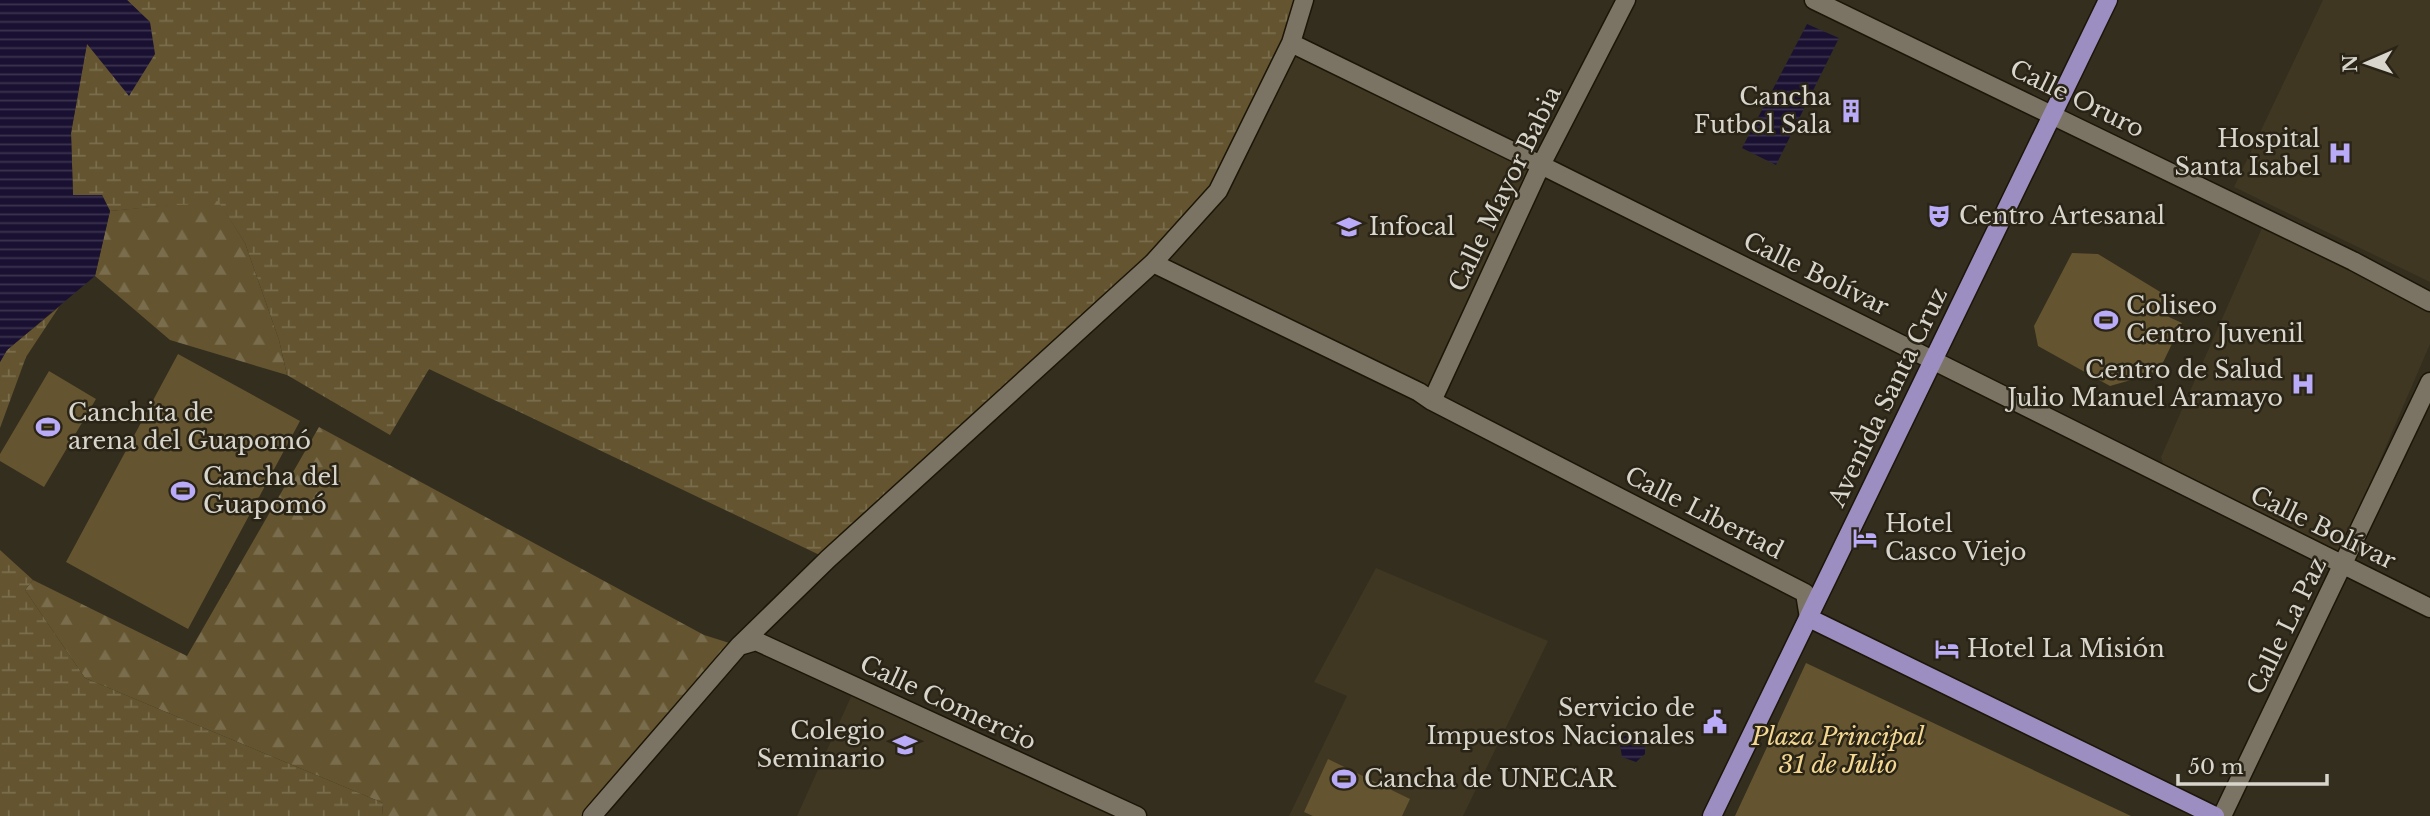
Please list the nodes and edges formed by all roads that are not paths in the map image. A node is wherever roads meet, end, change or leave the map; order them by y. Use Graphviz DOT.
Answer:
graph roads {
  1 [pos="1304,0"];
  2 [pos="1626,0"];
  3 [pos="1814,0"];
  4 [pos="2108,0"];
  5 [pos="1291,43"];
  6 [pos="2052,114"];
  7 [pos="1541,165"];
  8 [pos="1153,263"];
  9 [pos="2430,302"];
  10 [pos="1933,360"];
  11 [pos="2430,382"];
  12 [pos="1432,401"];
  13 [pos="2343,566"];
  14 [pos="2430,608"];
  15 [pos="1809,618"];
  16 [pos="739,646"];
  17 [pos="592,816"];
  18 [pos="1137,816"];
  19 [pos="1712,816"];
  20 [pos="2216,816"];
  21 [pos="2222,816"];
  1 -- 5 [label="street"];
  2 -- 7 [label="street, Calle Mayor Babia"];
  3 -- 6 [label="street, Calle Oruro"];
  4 -- 6 [label="main road, Avenida Santa Cruz"];
  5 -- 7 [label="street, Calle Bolívar"];
  5 -- 8 [label="street"];
  6 -- 9 [label="street, Calle Oruro"];
  6 -- 10 [label="main road, Avenida Santa Cruz"];
  7 -- 10 [label="street, Calle Bolívar"];
  7 -- 12 [label="street, Calle Mayor Babia"];
  8 -- 12 [label="street, Calle Libertad"];
  8 -- 16 [label="street"];
  10 -- 13 [label="street, Calle Bolívar"];
  10 -- 15 [label="main road, Avenida Santa Cruz"];
  11 -- 13 [label="street, Calle La Paz"];
  12 -- 15 [label="street, Calle Libertad"];
  13 -- 14 [label="street, Calle Bolívar"];
  13 -- 21 [label="street, Calle La Paz"];
  15 -- 19 [label="main road, Avenida Santa Cruz"];
  15 -- 20 [label="main road"];
  16 -- 17 [label="street"];
  16 -- 18 [label="street, Calle Comercio"];
}
